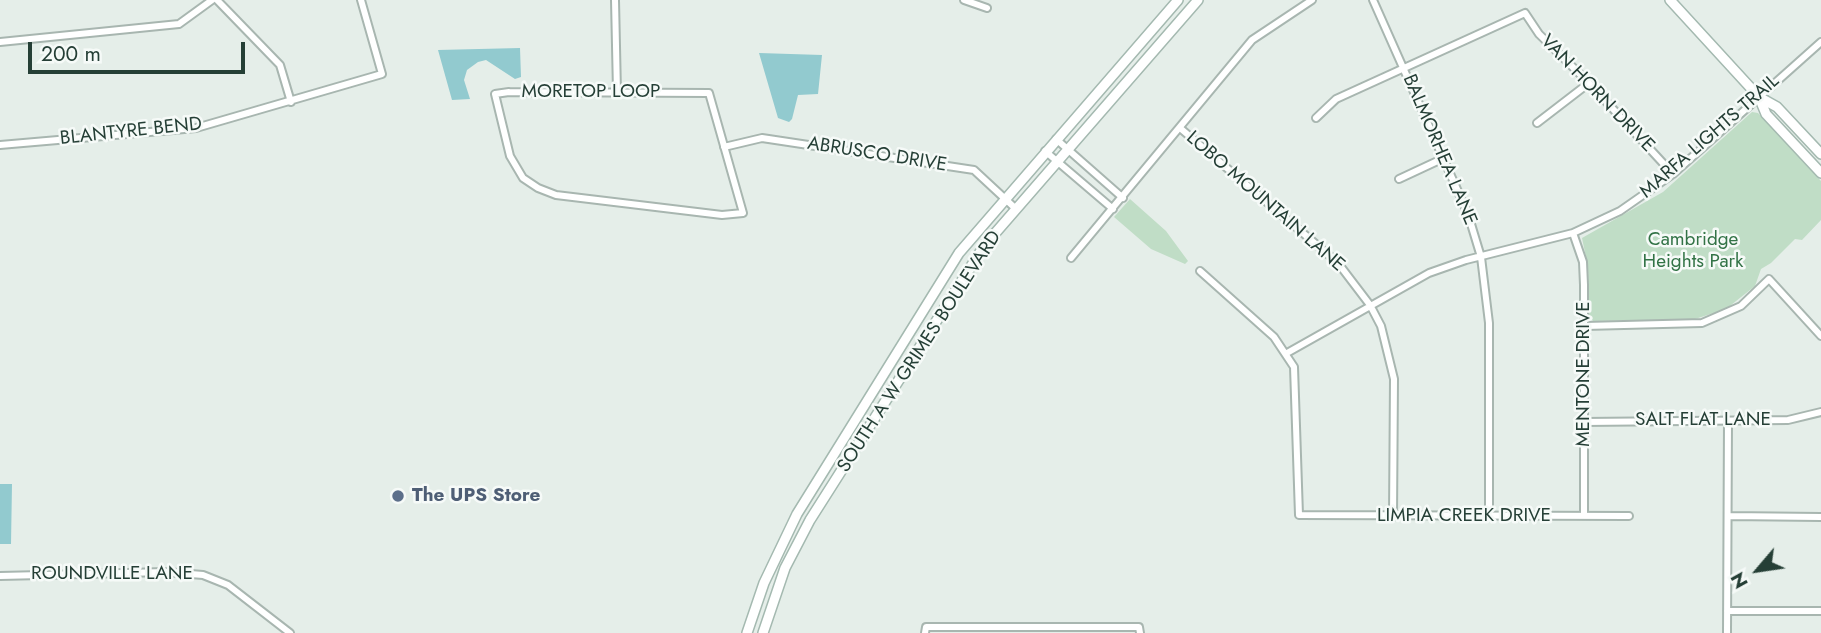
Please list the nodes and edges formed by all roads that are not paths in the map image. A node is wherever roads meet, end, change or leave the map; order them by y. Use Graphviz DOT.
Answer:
graph roads {
  1 [pos="215,0"];
  2 [pos="361,0"];
  3 [pos="615,0"];
  4 [pos="964,0"];
  5 [pos="1178,0"];
  6 [pos="1198,0"];
  7 [pos="1312,0"];
  8 [pos="1373,0"];
  9 [pos="1670,0"];
  10 [pos="987,8"];
  11 [pos="0,42"];
  12 [pos="1821,42"];
  13 [pos="1129,56"];
  14 [pos="1141,66"];
  15 [pos="1404,67"];
  16 [pos="1589,83"];
  17 [pos="617,92"];
  18 [pos="1759,97"];
  19 [pos="291,102"];
  20 [pos="1316,117"];
  21 [pos="1537,123"];
  22 [pos="1180,128"];
  23 [pos="1056,139"];
  24 [pos="0,145"];
  25 [pos="724,147"];
  26 [pos="1068,150"];
  27 [pos="1045,151"];
  28 [pos="1821,154"];
  29 [pos="1444,158"];
  30 [pos="1057,162"];
  31 [pos="1821,173"];
  32 [pos="1673,174"];
  33 [pos="1399,179"];
  34 [pos="1004,198"];
  35 [pos="1124,198"];
  36 [pos="1016,209"];
  37 [pos="1113,209"];
  38 [pos="1573,233"];
  39 [pos="1481,257"];
  40 [pos="1071,258"];
  41 [pos="1200,271"];
  42 [pos="942,280"];
  43 [pos="1370,305"];
  44 [pos="944,310"];
  45 [pos="1585,326"];
  46 [pos="1821,336"];
  47 [pos="1287,353"];
  48 [pos="1821,412"];
  49 [pos="1728,421"];
  50 [pos="1584,422"];
  51 [pos="825,469"];
  52 [pos="838,477"];
  53 [pos="1489,516"];
  54 [pos="1584,516"];
  55 [pos="1629,516"];
  56 [pos="1728,516"];
  57 [pos="1821,516"];
  58 [pos="1393,517"];
  59 [pos="773,563"];
  60 [pos="785,568"];
  61 [pos="0,576"];
  62 [pos="1727,611"];
  63 [pos="1821,611"];
  64 [pos="290,633"];
  65 [pos="747,633"];
  66 [pos="763,633"];
  67 [pos="925,633"];
  68 [pos="1140,633"];
  69 [pos="1727,633"];
  1 -- 11 [label="street"];
  1 -- 19 [label="street"];
  2 -- 19 [label="street, BLANTYRE BEND"];
  3 -- 17 [label="street"];
  4 -- 10 [label="street"];
  5 -- 13 [label="main road, SOUTH A W GRIMES BOULEVARD"];
  6 -- 14 [label="main road, SOUTH A W GRIMES BOULEVARD"];
  7 -- 22 [label="street"];
  8 -- 15 [label="street, BALMORHEA LANE"];
  9 -- 18 [label="main road"];
  12 -- 18 [label="street, MARFA LIGHTS TRAIL"];
  13 -- 14 [label="main road"];
  13 -- 23 [label="main road, SOUTH A W GRIMES BOULEVARD"];
  14 -- 26 [label="main road, SOUTH A W GRIMES BOULEVARD"];
  15 -- 16 [label="street, VAN HORN DRIVE"];
  15 -- 20 [label="street"];
  15 -- 29 [label="street, BALMORHEA LANE"];
  16 -- 21 [label="street"];
  16 -- 32 [label="street, VAN HORN DRIVE"];
  17 -- 25 [label="street, MORETOP LOOP"];
  17 -- 25 [label="street, MORETOP LOOP"];
  18 -- 28 [label="main road"];
  18 -- 31 [label="main road"];
  18 -- 32 [label="street, MARFA LIGHTS TRAIL"];
  19 -- 24 [label="street, BLANTYRE BEND"];
  22 -- 35 [label="street"];
  22 -- 43 [label="street, LOBO MOUNTAIN LANE"];
  23 -- 26 [label="street"];
  23 -- 27 [label="main road, SOUTH A W GRIMES BOULEVARD"];
  25 -- 34 [label="street, ABRUSCO DRIVE"];
  26 -- 30 [label="main road, SOUTH A W GRIMES BOULEVARD"];
  26 -- 35 [label="street"];
  27 -- 30 [label="street"];
  27 -- 34 [label="main road, SOUTH A W GRIMES BOULEVARD"];
  29 -- 33 [label="street"];
  29 -- 39 [label="street, BALMORHEA LANE"];
  30 -- 36 [label="main road, SOUTH A W GRIMES BOULEVARD"];
  30 -- 37 [label="street"];
  32 -- 38 [label="street, MARFA LIGHTS TRAIL"];
  34 -- 36 [label="street, ABRUSCO DRIVE"];
  34 -- 42 [label="main road, SOUTH A W GRIMES BOULEVARD"];
  35 -- 37 [label="street"];
  36 -- 44 [label="main road, SOUTH A W GRIMES BOULEVARD"];
  37 -- 40 [label="street"];
  38 -- 39 [label="street, MARFA LIGHTS TRAIL"];
  38 -- 45 [label="street, MENTONE DRIVE"];
  39 -- 43 [label="street, MARFA LIGHTS TRAIL"];
  39 -- 53 [label="street, BALMORHEA LANE"];
  41 -- 47 [label="street"];
  42 -- 44 [label="main road"];
  42 -- 51 [label="main road, SOUTH A W GRIMES BOULEVARD"];
  43 -- 47 [label="street, MARFA LIGHTS TRAIL"];
  43 -- 58 [label="street, LOBO MOUNTAIN LANE"];
  44 -- 52 [label="main road, SOUTH A W GRIMES BOULEVARD"];
  45 -- 46 [label="street"];
  45 -- 50 [label="street, MENTONE DRIVE"];
  47 -- 58 [label="street, LIMPIA CREEK DRIVE"];
  48 -- 49 [label="street, SALT FLAT LANE"];
  49 -- 50 [label="street, SALT FLAT LANE"];
  49 -- 56 [label="street"];
  50 -- 54 [label="street, MENTONE DRIVE"];
  51 -- 52 [label="main road"];
  51 -- 59 [label="main road, SOUTH A W GRIMES BOULEVARD"];
  52 -- 60 [label="main road, SOUTH A W GRIMES BOULEVARD"];
  53 -- 54 [label="street, LIMPIA CREEK DRIVE"];
  53 -- 58 [label="street, LIMPIA CREEK DRIVE"];
  54 -- 55 [label="street, LIMPIA CREEK DRIVE"];
  56 -- 57 [label="street"];
  56 -- 62 [label="street"];
  59 -- 60 [label="main road"];
  59 -- 65 [label="main road, SOUTH A W GRIMES BOULEVARD"];
  60 -- 66 [label="main road, SOUTH A W GRIMES BOULEVARD"];
  61 -- 64 [label="street, ROUNDVILLE LANE"];
  62 -- 63 [label="street"];
  62 -- 69 [label="street"];
  67 -- 68 [label="street"];
}
